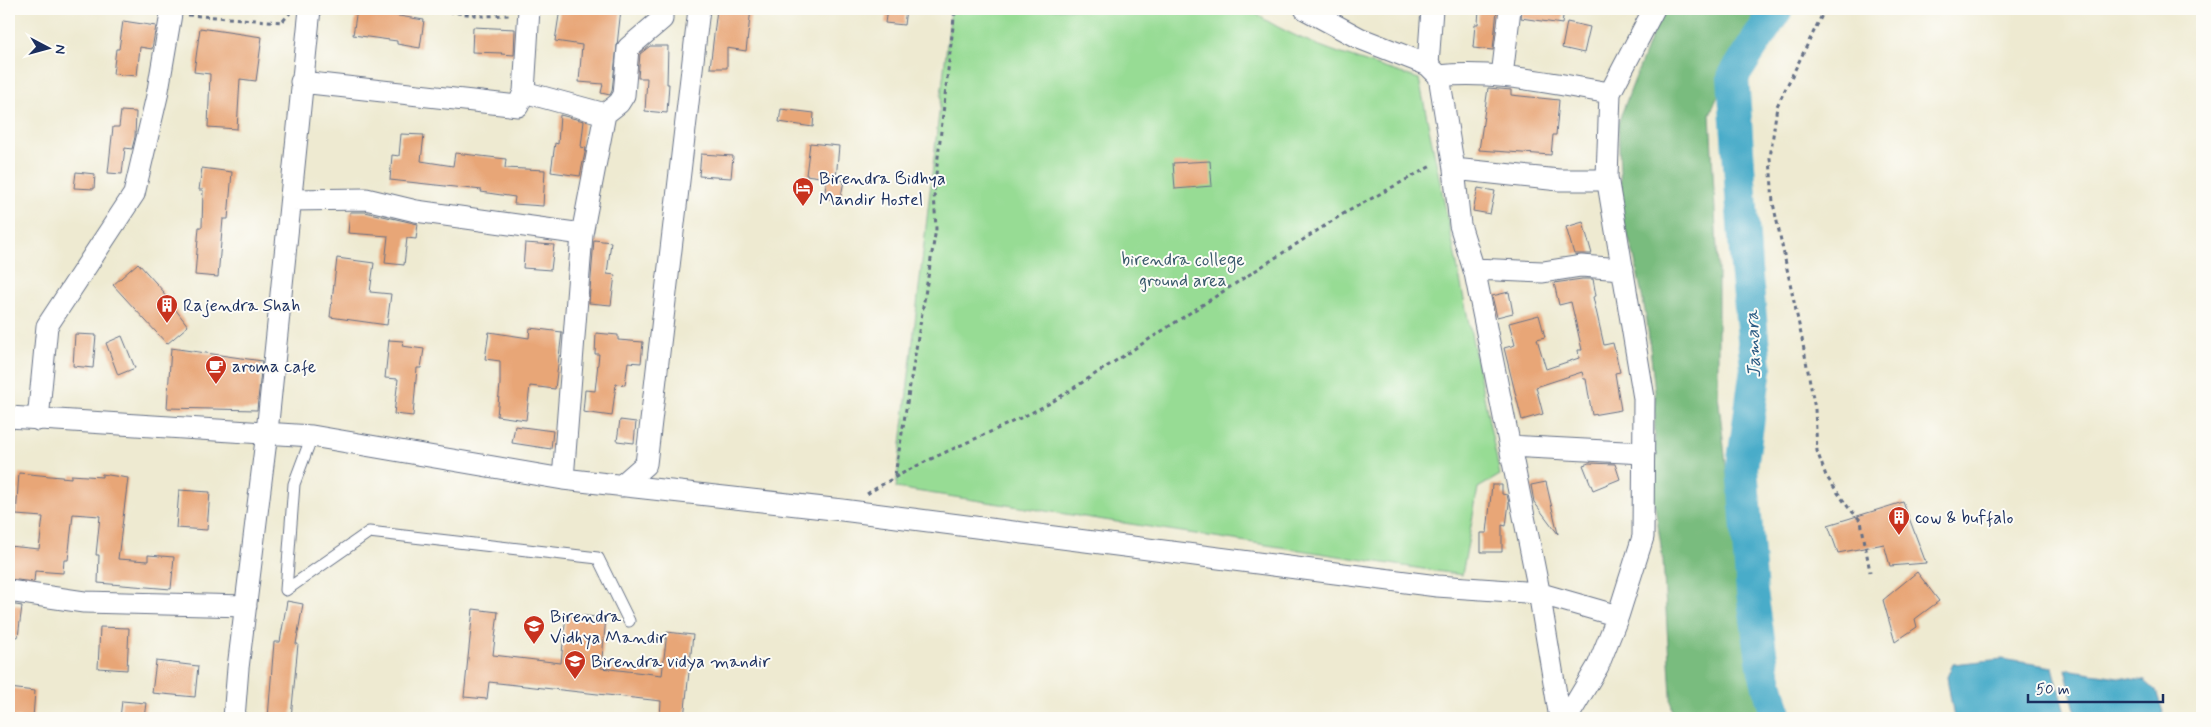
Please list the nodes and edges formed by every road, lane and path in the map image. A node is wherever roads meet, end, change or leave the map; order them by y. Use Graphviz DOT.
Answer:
graph roads {
  1 [pos="294,9"];
  2 [pos="310,9"];
  3 [pos="424,9"];
  4 [pos="662,9"];
  5 [pos="699,9"];
  6 [pos="955,9"];
  7 [pos="1305,9"];
  8 [pos="1432,9"];
  9 [pos="1510,9"];
  10 [pos="1654,9"];
  11 [pos="1825,9"];
  12 [pos="529,11"];
  13 [pos="171,14"];
  14 [pos="1433,71"];
  15 [pos="1502,76"];
  16 [pos="301,82"];
  17 [pos="524,92"];
  18 [pos="1610,93"];
  19 [pos="605,114"];
  20 [pos="1452,159"];
  21 [pos="1607,180"];
  22 [pos="291,200"];
  23 [pos="582,234"];
  24 [pos="1474,269"];
  25 [pos="1622,270"];
  26 [pos="9,417"];
  27 [pos="38,420"];
  28 [pos="267,432"];
  29 [pos="312,436"];
  30 [pos="1510,446"];
  31 [pos="1644,453"];
  32 [pos="895,476"];
  33 [pos="563,479"];
  34 [pos="621,486"];
  35 [pos="842,510"];
  36 [pos="1870,572"];
  37 [pos="9,591"];
  38 [pos="1538,593"];
  39 [pos="246,606"];
  40 [pos="1618,616"];
  41 [pos="629,621"];
  42 [pos="234,718"];
  43 [pos="1560,718"];
  44 [pos="1567,718"];
  1 -- 13 [label="path"];
  2 -- 16 [label="street"];
  3 -- 12 [label="path"];
  4 -- 19 [label="street"];
  5 -- 34 [label="street"];
  6 -- 32 [label="path"];
  7 -- 14 [label="street"];
  8 -- 14 [label="street"];
  9 -- 15 [label="street"];
  10 -- 18 [label="street"];
  11 -- 36 [label="path"];
  12 -- 17 [label="street"];
  13 -- 27 [label="street"];
  14 -- 15 [label="street"];
  14 -- 20 [label="street"];
  15 -- 18 [label="street"];
  16 -- 17 [label="street"];
  16 -- 22 [label="street"];
  17 -- 19 [label="street"];
  18 -- 21 [label="street"];
  19 -- 23 [label="street"];
  20 -- 21 [label="street"];
  20 -- 24 [label="street"];
  20 -- 32 [label="path"];
  21 -- 25 [label="street"];
  22 -- 23 [label="street"];
  22 -- 28 [label="street"];
  23 -- 33 [label="street"];
  24 -- 25 [label="street"];
  24 -- 30 [label="street"];
  25 -- 31 [label="street"];
  26 -- 27 [label="street"];
  27 -- 28 [label="street"];
  28 -- 29 [label="street"];
  28 -- 39 [label="street"];
  29 -- 33 [label="street"];
  29 -- 41 [label="lane"];
  30 -- 31 [label="street"];
  30 -- 38 [label="street"];
  31 -- 40 [label="street"];
  32 -- 35 [label="path"];
  33 -- 34 [label="street"];
  34 -- 35 [label="street"];
  35 -- 38 [label="street"];
  37 -- 39 [label="street"];
  38 -- 40 [label="street"];
  38 -- 43 [label="street"];
  39 -- 42 [label="street"];
  40 -- 44 [label="street"];
}
